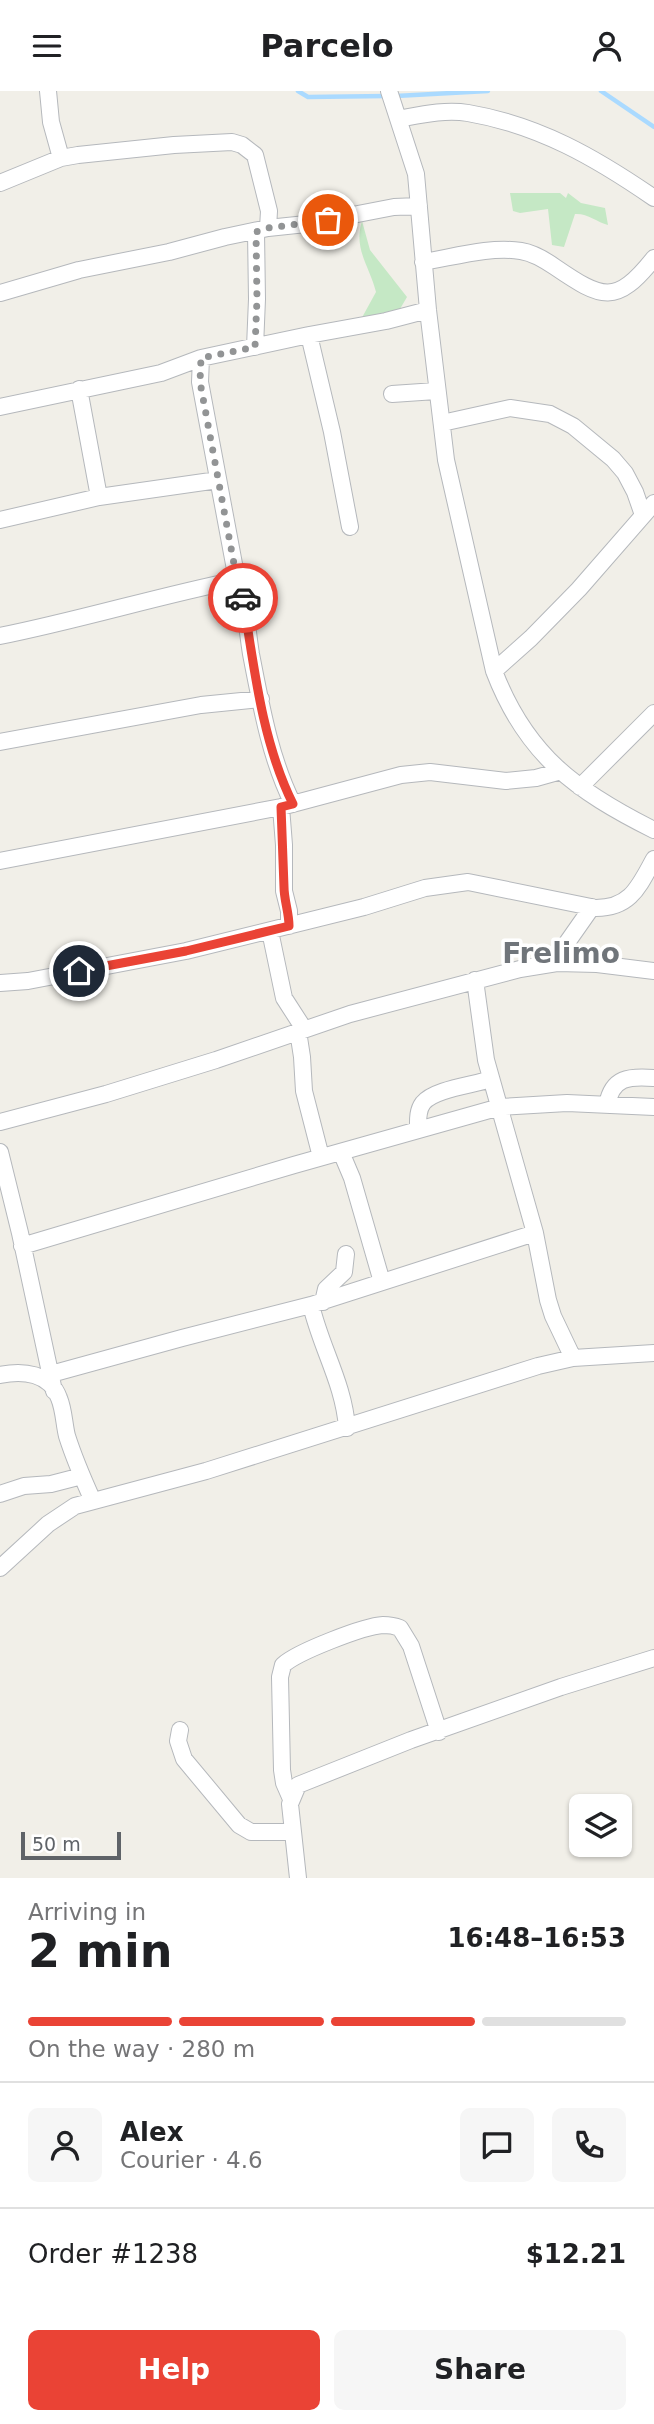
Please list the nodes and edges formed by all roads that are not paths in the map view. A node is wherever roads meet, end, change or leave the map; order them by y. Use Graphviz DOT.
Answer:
graph roads {
  1 [pos="48,91"];
  2 [pos="389,91"];
  3 [pos="398,119"];
  4 [pos="61,158"];
  5 [pos="0,183"];
  6 [pos="654,198"];
  7 [pos="419,206"];
  8 [pos="262,230"];
  9 [pos="654,258"];
  10 [pos="423,262"];
  11 [pos="0,293"];
  12 [pos="428,310"];
  13 [pos="309,335"];
  14 [pos="255,347"];
  15 [pos="201,358"];
  16 [pos="79,389"];
  17 [pos="436,391"];
  18 [pos="392,394"];
  19 [pos="0,407"];
  20 [pos="442,423"];
  21 [pos="218,480"];
  22 [pos="99,497"];
  23 [pos="649,509"];
  24 [pos="0,520"];
  25 [pos="350,527"];
  26 [pos="237,580"];
  27 [pos="0,636"];
  28 [pos="494,671"];
  29 [pos="261,699"];
  30 [pos="654,713"];
  31 [pos="0,742"];
  32 [pos="561,771"];
  33 [pos="580,787"];
  34 [pos="287,806"];
  35 [pos="654,830"];
  36 [pos="654,859"];
  37 [pos="0,861"];
  38 [pos="592,907"];
  39 [pos="289,926"];
  40 [pos="270,931"];
  41 [pos="552,964"];
  42 [pos="654,971"];
  43 [pos="475,980"];
  44 [pos="0,983"];
  45 [pos="301,1030"];
  46 [pos="654,1078"];
  47 [pos="491,1079"];
  48 [pos="607,1105"];
  49 [pos="500,1107"];
  50 [pos="654,1107"];
  51 [pos="0,1122"];
  52 [pos="418,1130"];
  53 [pos="0,1151"];
  54 [pos="341,1152"];
  55 [pos="321,1157"];
  56 [pos="535,1233"];
  57 [pos="22,1246"];
  58 [pos="346,1254"];
  59 [pos="382,1282"];
  60 [pos="317,1303"];
  61 [pos="654,1353"];
  62 [pos="573,1358"];
  63 [pos="0,1374"];
  64 [pos="52,1382"];
  65 [pos="347,1428"];
  66 [pos="82,1476"];
  67 [pos="0,1494"];
  68 [pos="93,1501"];
  69 [pos="0,1567"];
  70 [pos="654,1658"];
  71 [pos="180,1730"];
  72 [pos="439,1732"];
  73 [pos="292,1799"];
  74 [pos="293,1832"];
  75 [pos="298,1878"];
  1 -- 4 [label="street"];
  2 -- 3 [label="street"];
  3 -- 6 [label="street"];
  3 -- 7 [label="street"];
  4 -- 5 [label="street"];
  4 -- 8 [label="street"];
  7 -- 8 [label="street"];
  7 -- 10 [label="street"];
  8 -- 11 [label="street"];
  8 -- 14 [label="street"];
  9 -- 10 [label="street"];
  10 -- 12 [label="street"];
  12 -- 13 [label="street"];
  12 -- 17 [label="street"];
  13 -- 14 [label="street"];
  13 -- 25 [label="street"];
  14 -- 15 [label="street"];
  15 -- 16 [label="street"];
  15 -- 21 [label="street"];
  16 -- 19 [label="street"];
  16 -- 22 [label="street"];
  17 -- 18 [label="street"];
  17 -- 20 [label="street"];
  20 -- 23 [label="street"];
  20 -- 28 [label="street"];
  21 -- 22 [label="street"];
  21 -- 26 [label="street"];
  22 -- 24 [label="street"];
  23 -- 28 [label="street"];
  26 -- 27 [label="street"];
  26 -- 29 [label="street"];
  28 -- 32 [label="street"];
  29 -- 31 [label="street"];
  29 -- 34 [label="street"];
  30 -- 33 [label="street"];
  32 -- 33 [label="street"];
  32 -- 34 [label="street"];
  33 -- 35 [label="street"];
  34 -- 37 [label="street"];
  34 -- 39 [label="street"];
  36 -- 38 [label="street"];
  38 -- 39 [label="street"];
  38 -- 41 [label="street"];
  39 -- 40 [label="street"];
  40 -- 44 [label="street"];
  40 -- 45 [label="street"];
  41 -- 42 [label="street"];
  41 -- 43 [label="street"];
  43 -- 45 [label="street"];
  43 -- 47 [label="street"];
  45 -- 51 [label="street"];
  45 -- 55 [label="street"];
  46 -- 48 [label="street"];
  47 -- 49 [label="street"];
  47 -- 52 [label="street"];
  48 -- 49 [label="street"];
  48 -- 50 [label="street"];
  49 -- 52 [label="street"];
  49 -- 56 [label="street"];
  52 -- 54 [label="street"];
  53 -- 57 [label="street"];
  54 -- 55 [label="street"];
  54 -- 59 [label="street"];
  55 -- 57 [label="street"];
  56 -- 59 [label="street"];
  56 -- 62 [label="street"];
  57 -- 64 [label="street"];
  58 -- 60 [label="street"];
  59 -- 60 [label="street"];
  60 -- 64 [label="street"];
  60 -- 65 [label="street"];
  61 -- 62 [label="street"];
  62 -- 65 [label="street"];
  63 -- 64 [label="street"];
  64 -- 66 [label="street"];
  65 -- 68 [label="street"];
  66 -- 67 [label="street"];
  66 -- 68 [label="street"];
  68 -- 69 [label="street"];
  70 -- 72 [label="street"];
  71 -- 74 [label="street"];
  72 -- 73 [label="street"];
  72 -- 73 [label="street"];
  73 -- 74 [label="street"];
  74 -- 75 [label="street"];
}
